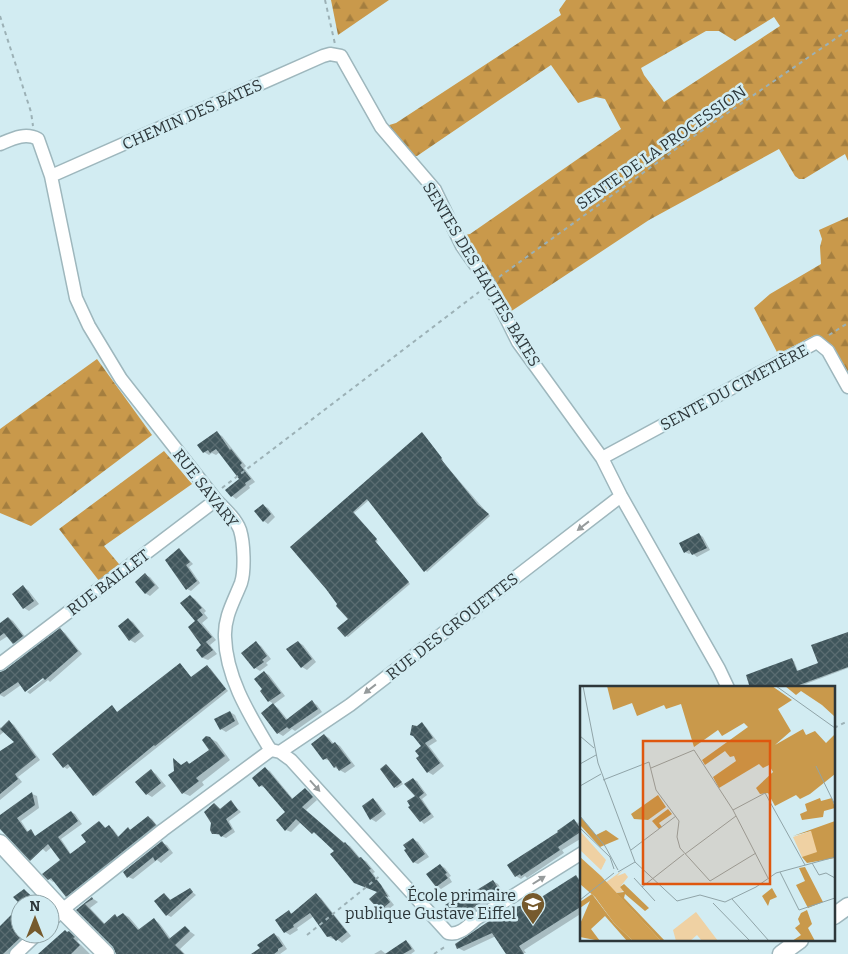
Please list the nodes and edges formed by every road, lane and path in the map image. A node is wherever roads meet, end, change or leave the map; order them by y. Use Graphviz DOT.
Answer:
graph roads {
  1 [pos="325,0"];
  2 [pos="0,16"];
  3 [pos="848,30"];
  4 [pos="334,54"];
  5 [pos="33,137"];
  6 [pos="0,144"];
  7 [pos="51,176"];
  8 [pos="489,284"];
  9 [pos="848,323"];
  10 [pos="817,342"];
  11 [pos="848,387"];
  12 [pos="602,458"];
  13 [pos="621,496"];
  14 [pos="214,498"];
  15 [pos="0,664"];
  16 [pos="727,686"];
  17 [pos="848,721"];
  18 [pos="836,727"];
  19 [pos="276,751"];
  20 [pos="0,843"];
  21 [pos="580,854"];
  22 [pos="384,872"];
  23 [pos="62,910"];
  24 [pos="307,935"];
  25 [pos="453,938"];
  26 [pos="797,942"];
  27 [pos="26,944"];
  28 [pos="16,954"];
  29 [pos="106,954"];
  30 [pos="434,954"];
  31 [pos="781,954"];
  1 -- 4 [label="path"];
  2 -- 5 [label="path"];
  3 -- 8 [label="path, SENTE DE LA PROCESSION"];
  4 -- 7 [label="street, CHEMIN DES BATES"];
  4 -- 8 [label="street, SENTES DES HAUTES BATES"];
  5 -- 6 [label="street"];
  5 -- 7 [label="street, RUE SAVARY"];
  7 -- 14 [label="street, RUE SAVARY"];
  8 -- 12 [label="street, SENTES DES HAUTES BATES"];
  8 -- 14 [label="path, SENTE DE LA PROCESSION"];
  9 -- 10 [label="path"];
  10 -- 11 [label="street, SENTE DU CIMETIÈRE"];
  10 -- 12 [label="street, SENTE DU CIMETIÈRE"];
  12 -- 13 [label="street, SENTES DES HAUTES BATES"];
  13 -- 16 [label="street, SENTES DES HAUTES BATES"];
  13 -- 19 [label="street, RUE DES GROUETTES, one-way"];
  14 -- 15 [label="street, RUE BAILLET"];
  14 -- 19 [label="street, RUE SAVARY"];
  17 -- 18 [label="path"];
  19 -- 23 [label="street, RUE DES GROUETTES"];
  19 -- 25 [label="street, RUE SAVARY, one-way"];
  20 -- 23 [label="street"];
  25 -- 21 [label="street, one-way"];
  22 -- 24 [label="path"];
  23 -- 29 [label="street"];
  25 -- 30 [label="path"];
  26 -- 31 [label="street"];
  27 -- 28 [label="street"];
}
